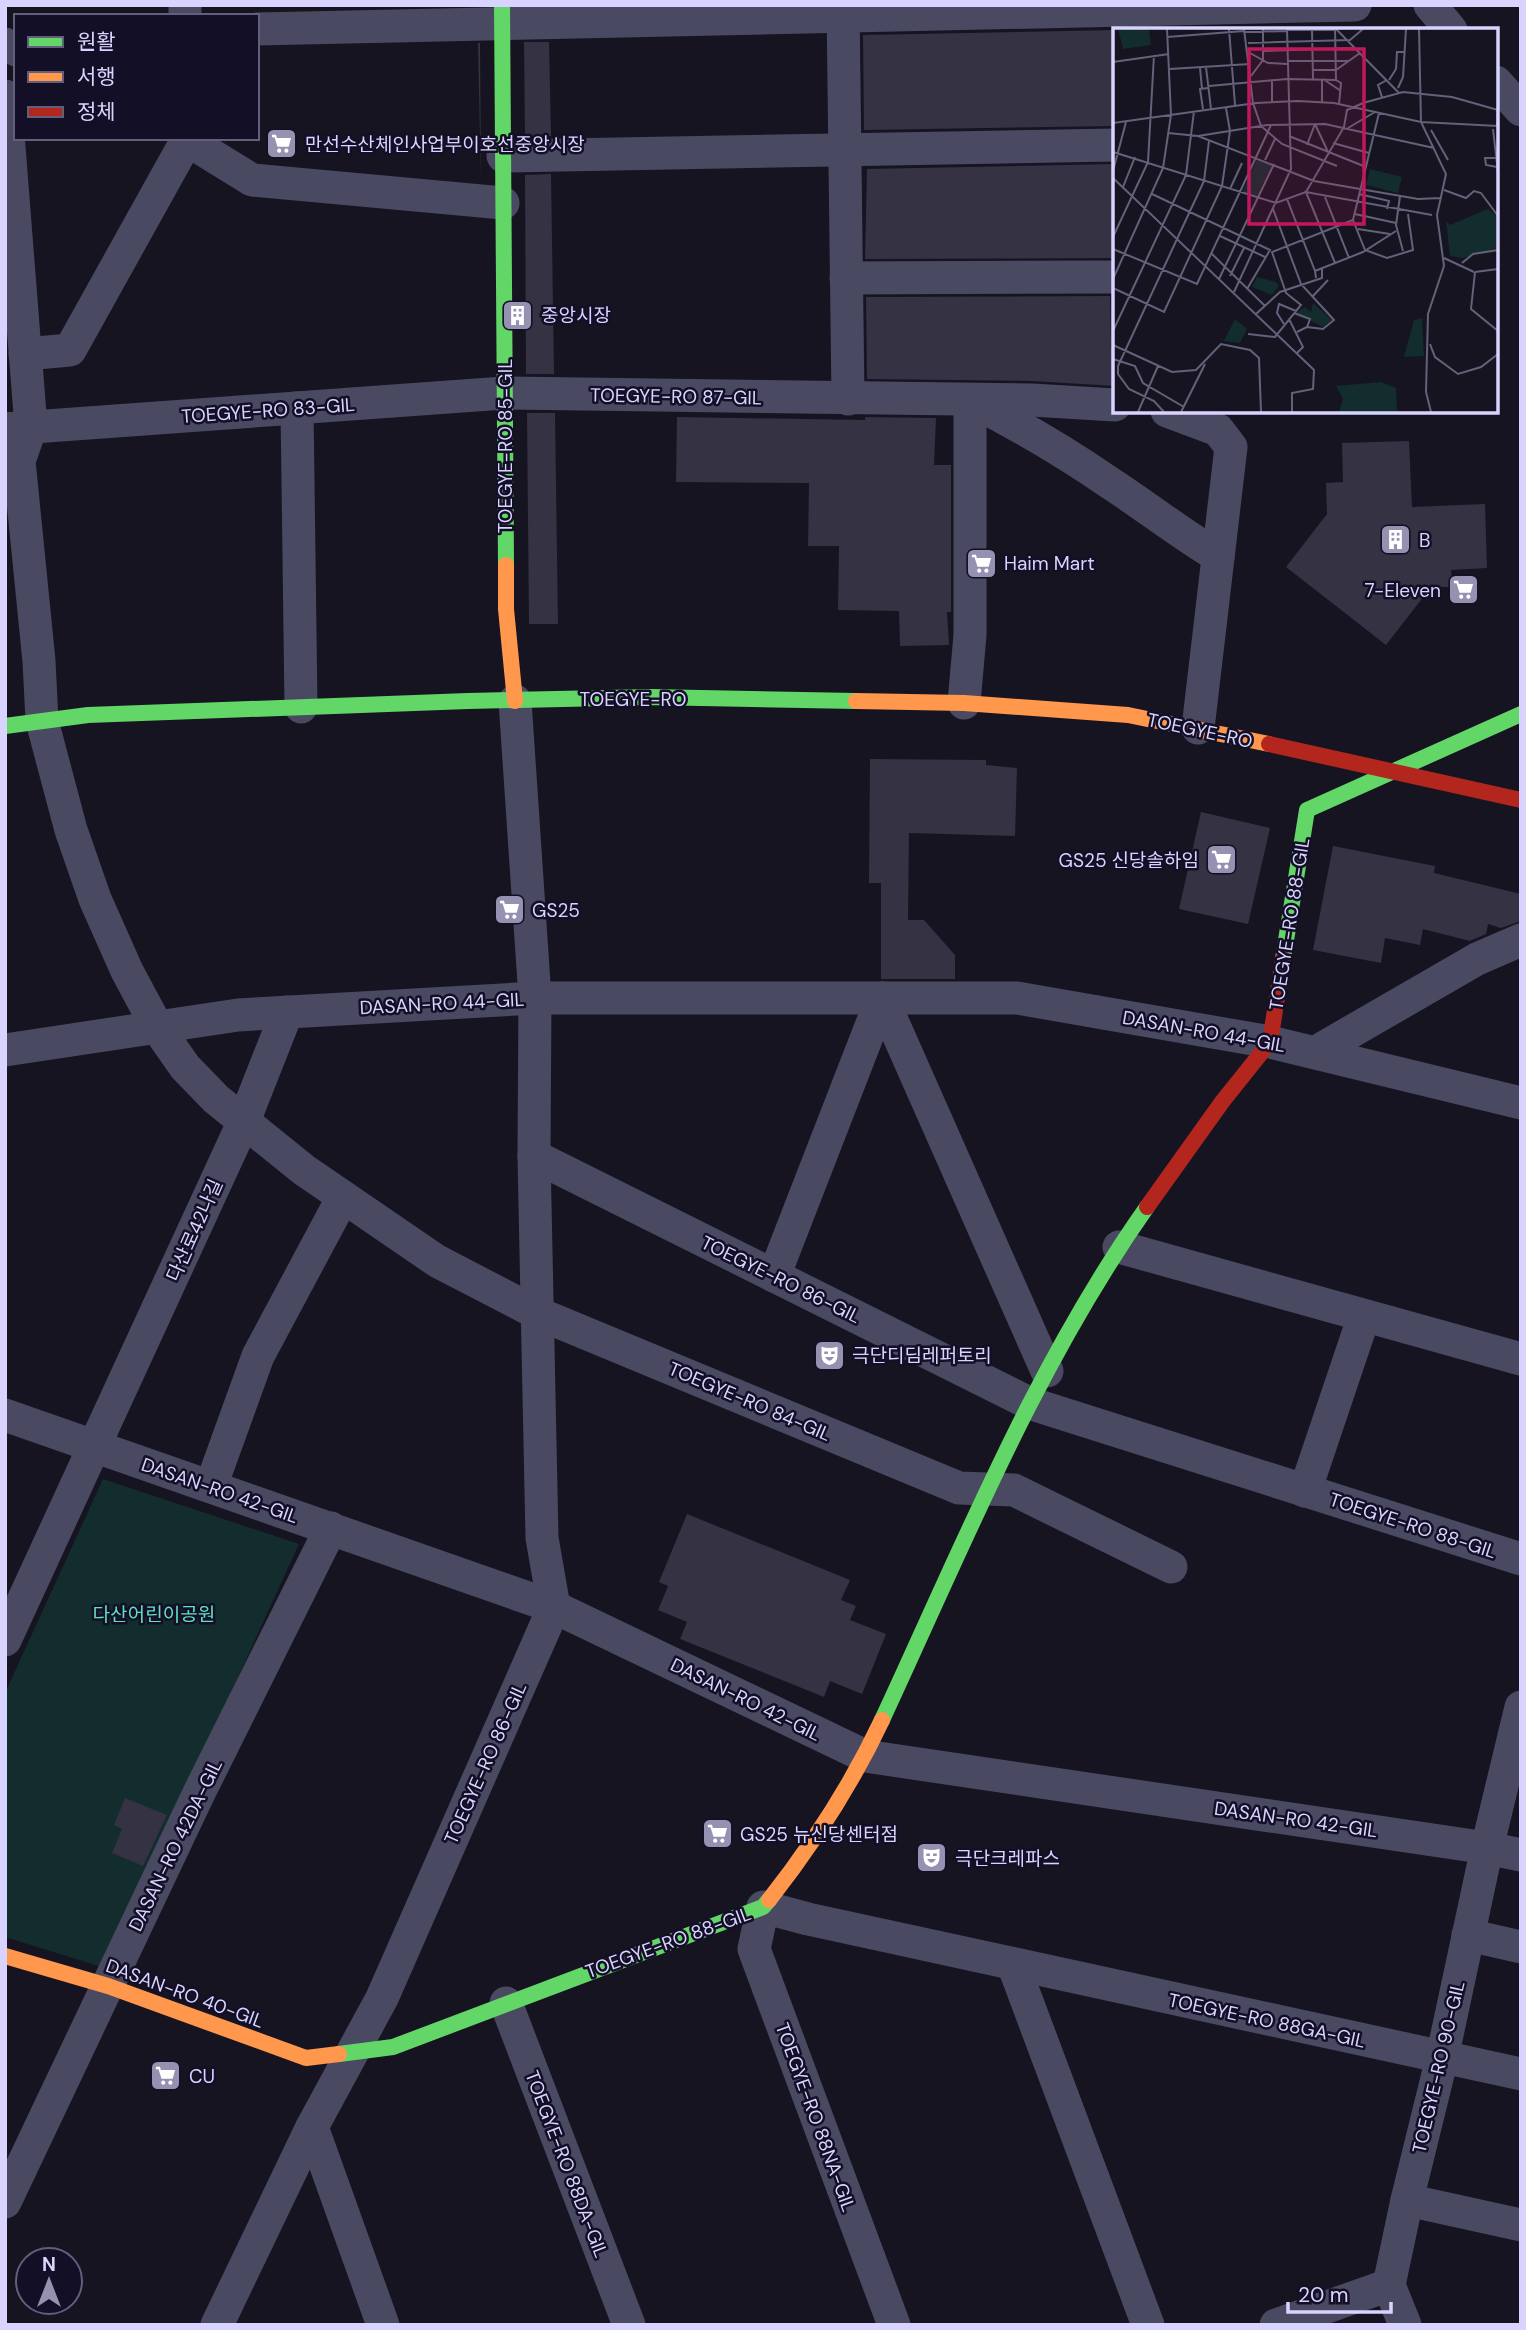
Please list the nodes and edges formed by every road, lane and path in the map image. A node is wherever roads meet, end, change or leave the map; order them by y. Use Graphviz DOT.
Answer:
graph roads {
  1 [pos="1355,5"];
  2 [pos="1430,5"];
  3 [pos="843,11"];
  4 [pos="502,14"];
  5 [pos="1148,15"];
  6 [pos="1449,28"];
  7 [pos="259,29"];
  8 [pos="5,96"];
  9 [pos="186,140"];
  10 [pos="189,140"];
  11 [pos="1113,145"];
  12 [pos="845,150"];
  13 [pos="503,156"];
  14 [pos="503,203"];
  15 [pos="10,205"];
  16 [pos="1113,277"];
  17 [pos="846,278"];
  18 [pos="25,354"];
  19 [pos="504,393"];
  20 [pos="848,399"];
  21 [pos="970,400"];
  22 [pos="1113,405"];
  23 [pos="297,408"];
  24 [pos="1172,413"];
  25 [pos="18,428"];
  26 [pos="1218,556"];
  27 [pos="515,701"];
  28 [pos="964,703"];
  29 [pos="301,707"];
  30 [pos="1521,715"];
  31 [pos="42,721"];
  32 [pos="5,726"];
  33 [pos="1198,728"];
  34 [pos="1390,772"];
  35 [pos="1521,800"];
  36 [pos="1521,940"];
  37 [pos="535,998"];
  38 [pos="882,998"];
  39 [pos="287,1012"];
  40 [pos="157,1027"];
  41 [pos="1270,1042"];
  42 [pos="5,1050"];
  43 [pos="1316,1052"];
  44 [pos="1521,1103"];
  45 [pos="244,1121"];
  46 [pos="534,1156"];
  47 [pos="343,1197"];
  48 [pos="1119,1247"];
  49 [pos="774,1276"];
  50 [pos="537,1313"];
  51 [pos="1364,1315"];
  52 [pos="1521,1359"];
  53 [pos="1047,1371"];
  54 [pos="1028,1403"];
  55 [pos="5,1415"];
  56 [pos="96,1446"];
  57 [pos="211,1486"];
  58 [pos="989,1488"];
  59 [pos="1305,1491"];
  60 [pos="331,1528"];
  61 [pos="1521,1559"];
  62 [pos="1171,1567"];
  63 [pos="554,1607"];
  64 [pos="5,1640"];
  65 [pos="1521,1707"];
  66 [pos="864,1756"];
  67 [pos="1486,1847"];
  68 [pos="1521,1855"];
  69 [pos="763,1907"];
  70 [pos="1468,1935"];
  71 [pos="1521,1947"];
  72 [pos="5,1956"];
  73 [pos="1013,1964"];
  74 [pos="108,1986"];
  75 [pos="506,2003"];
  76 [pos="352,2054"];
  77 [pos="1443,2058"];
  78 [pos="1521,2074"];
  79 [pos="312,2127"];
  80 [pos="1406,2200"];
  81 [pos="5,2202"];
  82 [pos="1521,2225"];
  83 [pos="1389,2285"];
  84 [pos="217,2325"];
  85 [pos="383,2325"];
  86 [pos="629,2325"];
  87 [pos="894,2325"];
  88 [pos="1148,2325"];
  89 [pos="1276,2325"];
  90 [pos="1405,2325"];
  1 -- 5 [label="street"];
  2 -- 6 [label="street"];
  3 -- 4 [label="street"];
  3 -- 5 [label="street"];
  3 -- 12 [label="street"];
  4 -- 7 [label="street"];
  4 -- 13 [label="street, TOEGYE-RO 85-GIL"];
  8 -- 15 [label="street"];
  9 -- 18 [label="street"];
  10 -- 14 [label="street"];
  11 -- 12 [label="street"];
  12 -- 13 [label="street"];
  12 -- 17 [label="street"];
  13 -- 14 [label="street, TOEGYE-RO 85-GIL"];
  14 -- 19 [label="street, TOEGYE-RO 85-GIL"];
  15 -- 18 [label="street"];
  16 -- 17 [label="street"];
  17 -- 20 [label="street"];
  18 -- 25 [label="street"];
  19 -- 20 [label="street, TOEGYE-RO 87-GIL"];
  19 -- 23 [label="street, TOEGYE-RO 83-GIL"];
  19 -- 27 [label="street, TOEGYE-RO 85-GIL"];
  20 -- 21 [label="street, TOEGYE-RO 87-GIL"];
  21 -- 22 [label="street, TOEGYE-RO 87-GIL"];
  21 -- 26 [label="street, TOEGYE-RO 87-GIL"];
  21 -- 28 [label="street"];
  23 -- 25 [label="street, TOEGYE-RO 83-GIL"];
  23 -- 29 [label="street"];
  24 -- 26 [label="street"];
  25 -- 31 [label="street"];
  26 -- 33 [label="street"];
  27 -- 28 [label="street, TOEGYE-RO"];
  27 -- 29 [label="street, TOEGYE-RO"];
  27 -- 37 [label="street"];
  28 -- 33 [label="street, TOEGYE-RO"];
  29 -- 31 [label="street, TOEGYE-RO"];
  30 -- 34 [label="street"];
  31 -- 32 [label="street, TOEGYE-RO"];
  31 -- 40 [label="street, TOEGYE-RO 84-GIL"];
  33 -- 34 [label="street, TOEGYE-RO"];
  34 -- 35 [label="street, TOEGYE-RO"];
  34 -- 41 [label="street, TOEGYE-RO 88-GIL"];
  36 -- 43 [label="street"];
  37 -- 38 [label="street, DASAN-RO 44-GIL"];
  37 -- 39 [label="street, DASAN-RO 44-GIL"];
  37 -- 46 [label="street"];
  38 -- 41 [label="street, DASAN-RO 44-GIL"];
  38 -- 49 [label="street"];
  38 -- 53 [label="street"];
  39 -- 40 [label="street, DASAN-RO 44-GIL"];
  39 -- 45 [label="street, 다산로42나길"];
  40 -- 42 [label="street, DASAN-RO 44-GIL"];
  40 -- 45 [label="street, TOEGYE-RO 84-GIL"];
  41 -- 43 [label="street, DASAN-RO 44-GIL"];
  41 -- 48 [label="street, TOEGYE-RO 88-GIL"];
  43 -- 44 [label="street, DASAN-RO 44-GIL"];
  45 -- 47 [label="street, TOEGYE-RO 84-GIL"];
  45 -- 56 [label="street, 다산로42나길"];
  46 -- 49 [label="street, TOEGYE-RO 86-GIL"];
  46 -- 50 [label="street"];
  47 -- 50 [label="street, TOEGYE-RO 84-GIL"];
  47 -- 57 [label="street"];
  48 -- 51 [label="street"];
  48 -- 53 [label="street, TOEGYE-RO 88-GIL"];
  49 -- 54 [label="street, TOEGYE-RO 86-GIL"];
  50 -- 58 [label="street, TOEGYE-RO 84-GIL"];
  50 -- 63 [label="street"];
  51 -- 52 [label="street"];
  51 -- 59 [label="street, TOEGYE-RO 88-GIL"];
  53 -- 54 [label="street, TOEGYE-RO 88-GIL"];
  54 -- 58 [label="street, TOEGYE-RO 88-GIL"];
  54 -- 59 [label="street, TOEGYE-RO 88-GIL"];
  55 -- 56 [label="street, DASAN-RO 42-GIL"];
  56 -- 57 [label="street, DASAN-RO 42-GIL"];
  56 -- 64 [label="street, 다산로42나길"];
  57 -- 60 [label="street, DASAN-RO 42-GIL"];
  58 -- 62 [label="street, TOEGYE-RO 84-GIL"];
  58 -- 66 [label="street, TOEGYE-RO 88-GIL"];
  59 -- 61 [label="street, TOEGYE-RO 88-GIL"];
  60 -- 63 [label="street, DASAN-RO 42-GIL"];
  60 -- 74 [label="street, DASAN-RO 42DA-GIL"];
  63 -- 66 [label="street, DASAN-RO 42-GIL"];
  63 -- 76 [label="street, TOEGYE-RO 86-GIL"];
  65 -- 67 [label="street, TOEGYE-RO 90-GIL"];
  66 -- 67 [label="street, DASAN-RO 42-GIL"];
  66 -- 69 [label="street, TOEGYE-RO 88-GIL"];
  67 -- 68 [label="street, DASAN-RO 42-GIL"];
  67 -- 70 [label="street, TOEGYE-RO 90-GIL"];
  69 -- 73 [label="street, TOEGYE-RO 88GA-GIL"];
  69 -- 75 [label="street, TOEGYE-RO 88-GIL"];
  69 -- 87 [label="street, TOEGYE-RO 88NA-GIL"];
  70 -- 71 [label="street"];
  70 -- 77 [label="street, TOEGYE-RO 90-GIL"];
  72 -- 74 [label="street, DASAN-RO 40-GIL"];
  73 -- 77 [label="street, TOEGYE-RO 88GA-GIL"];
  73 -- 88 [label="street"];
  74 -- 76 [label="street, DASAN-RO 40-GIL"];
  74 -- 81 [label="street, DASAN-RO 42DA-GIL"];
  75 -- 76 [label="street, TOEGYE-RO 88-GIL"];
  75 -- 86 [label="street, TOEGYE-RO 88DA-GIL"];
  76 -- 79 [label="street, TOEGYE-RO 86-GIL"];
  77 -- 78 [label="street, TOEGYE-RO 88GA-GIL"];
  77 -- 80 [label="street, TOEGYE-RO 90-GIL"];
  79 -- 84 [label="street, TOEGYE-RO 86-GIL"];
  79 -- 85 [label="street"];
  80 -- 82 [label="street"];
  80 -- 83 [label="street, TOEGYE-RO 90-GIL"];
  83 -- 89 [label="street"];
  83 -- 90 [label="street"];
}
